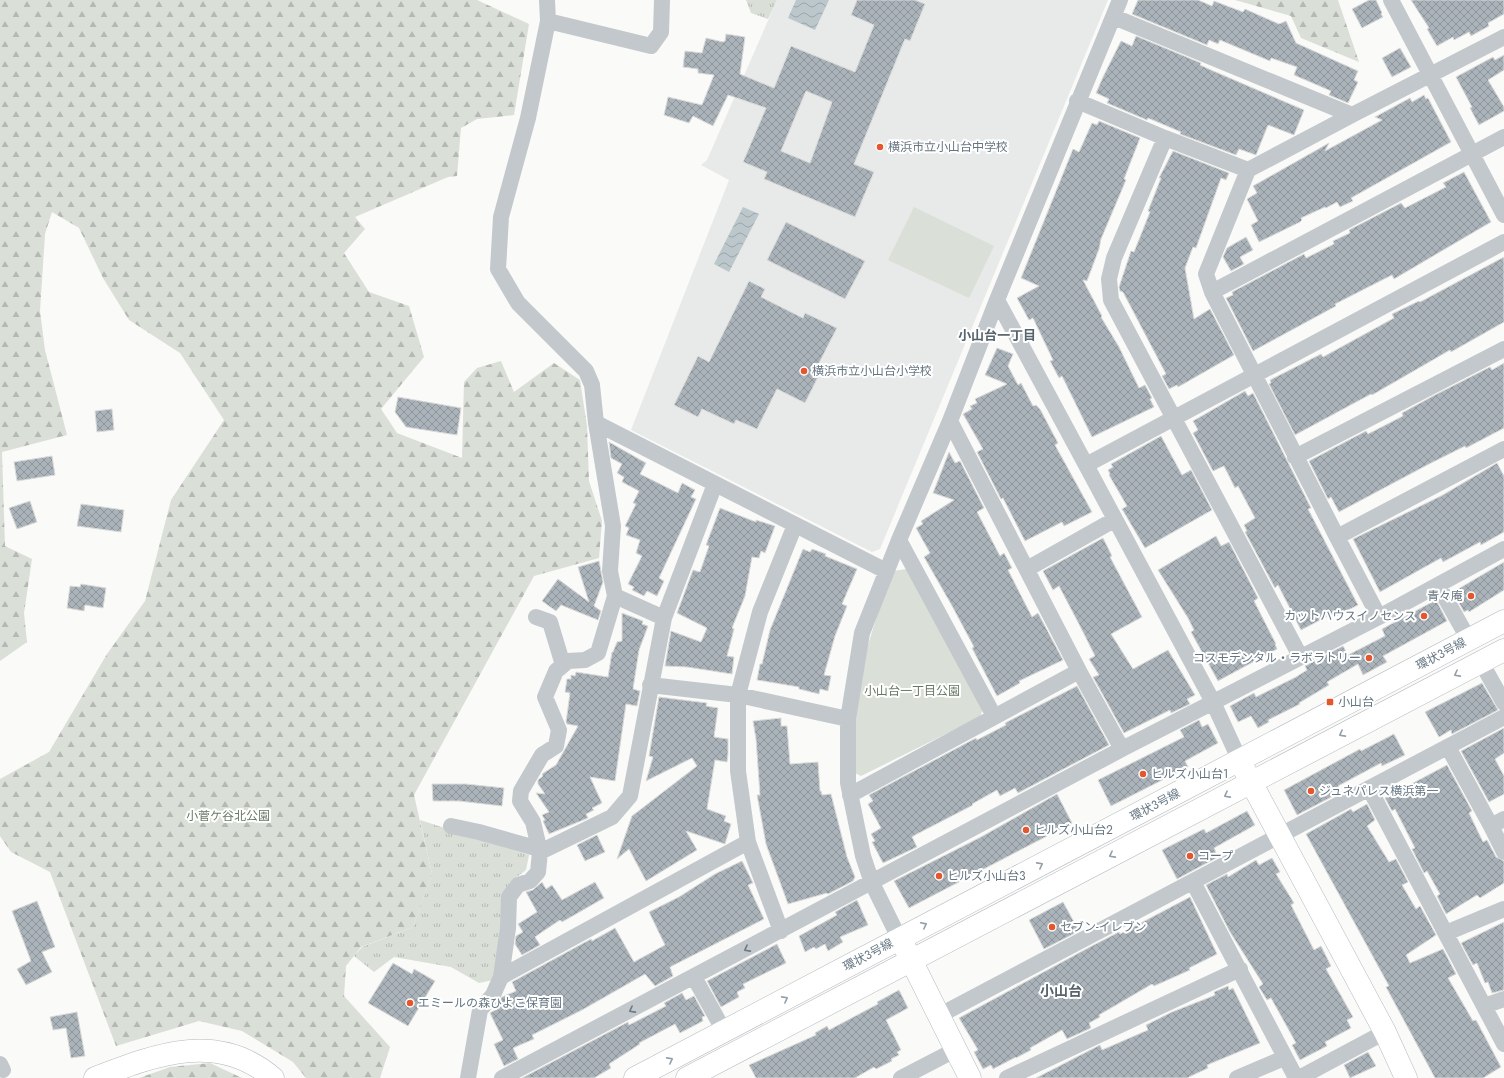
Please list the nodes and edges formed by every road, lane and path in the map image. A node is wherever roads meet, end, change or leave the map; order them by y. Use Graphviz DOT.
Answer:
graph roads {
  1 [pos="547,0"];
  2 [pos="662,0"];
  3 [pos="1120,0"];
  4 [pos="1391,0"];
  5 [pos="1114,17"];
  6 [pos="548,21"];
  7 [pos="1504,37"];
  8 [pos="1432,75"];
  9 [pos="1077,101"];
  10 [pos="1352,115"];
  11 [pos="1504,137"];
  12 [pos="1165,138"];
  13 [pos="1472,154"];
  14 [pos="1248,170"];
  15 [pos="1504,215"];
  16 [pos="1504,242"];
  17 [pos="1212,292"];
  18 [pos="996,300"];
  19 [pos="1504,349"];
  20 [pos="1254,375"];
  21 [pos="1174,418"];
  22 [pos="950,421"];
  23 [pos="596,423"];
  24 [pos="1504,449"];
  25 [pos="1295,457"];
  26 [pos="1086,465"];
  27 [pos="715,484"];
  28 [pos="1114,520"];
  29 [pos="795,525"];
  30 [pos="1338,537"];
  31 [pos="899,540"];
  32 [pos="1504,549"];
  33 [pos="1027,569"];
  34 [pos="886,571"];
  35 [pos="1438,585"];
  36 [pos="615,596"];
  37 [pos="1379,616"];
  38 [pos="536,617"];
  39 [pos="664,618"];
  40 [pos="1504,621"];
  41 [pos="1469,640"];
  42 [pos="1504,650"];
  43 [pos="1300,656"];
  44 [pos="1481,662"];
  45 [pos="563,665"];
  46 [pos="1079,671"];
  47 [pos="650,685"];
  48 [pos="738,695"];
  49 [pos="1213,702"];
  50 [pos="1504,703"];
  51 [pos="994,716"];
  52 [pos="1504,717"];
  53 [pos="848,719"];
  54 [pos="1448,747"];
  55 [pos="1122,749"];
  56 [pos="1240,761"];
  57 [pos="1251,782"];
  58 [pos="1369,788"];
  59 [pos="850,795"];
  60 [pos="1497,822"];
  61 [pos="451,826"];
  62 [pos="1280,834"];
  63 [pos="748,842"];
  64 [pos="540,850"];
  65 [pos="1504,852"];
  66 [pos="1193,882"];
  67 [pos="872,883"];
  68 [pos="1504,909"];
  69 [pos="781,931"];
  70 [pos="1446,933"];
  71 [pos="899,938"];
  72 [pos="912,961"];
  73 [pos="1240,969"];
  74 [pos="501,977"];
  75 [pos="694,977"];
  76 [pos="1504,999"];
  77 [pos="1484,1006"];
  78 [pos="940,1015"];
  79 [pos="724,1031"];
  80 [pos="1385,1032"];
  81 [pos="1504,1044"];
  82 [pos="957,1050"];
  83 [pos="1284,1058"];
  84 [pos="95,1078"];
  85 [pos="273,1078"];
  86 [pos="468,1078"];
  87 [pos="502,1078"];
  88 [pos="635,1078"];
  89 [pos="687,1078"];
  90 [pos="901,1078"];
  91 [pos="970,1078"];
  92 [pos="1007,1078"];
  93 [pos="1237,1078"];
  94 [pos="1298,1078"];
  95 [pos="1406,1078"];
  1 -- 6 [label="street"];
  2 -- 6 [label="street"];
  3 -- 5 [label="street"];
  4 -- 8 [label="street"];
  5 -- 9 [label="street"];
  5 -- 10 [label="street"];
  6 -- 23 [label="street"];
  7 -- 8 [label="street"];
  8 -- 10 [label="street"];
  8 -- 13 [label="street"];
  9 -- 12 [label="street"];
  9 -- 18 [label="street"];
  10 -- 14 [label="street"];
  11 -- 13 [label="street"];
  12 -- 14 [label="street"];
  12 -- 21 [label="street"];
  13 -- 15 [label="street"];
  13 -- 17 [label="street"];
  14 -- 17 [label="street"];
  16 -- 20 [label="street"];
  17 -- 20 [label="street"];
  18 -- 22 [label="street"];
  18 -- 26 [label="street"];
  19 -- 25 [label="street"];
  20 -- 21 [label="street"];
  20 -- 25 [label="street"];
  21 -- 26 [label="street"];
  21 -- 43 [label="street"];
  22 -- 31 [label="street"];
  22 -- 33 [label="street"];
  23 -- 27 [label="street"];
  23 -- 36 [label="street"];
  24 -- 30 [label="street"];
  25 -- 30 [label="street"];
  26 -- 28 [label="street"];
  27 -- 29 [label="street"];
  27 -- 39 [label="street"];
  28 -- 33 [label="street"];
  28 -- 49 [label="street"];
  29 -- 34 [label="street"];
  29 -- 48 [label="street"];
  30 -- 37 [label="street"];
  31 -- 34 [label="street"];
  31 -- 51 [label="street"];
  32 -- 35 [label="street"];
  33 -- 46 [label="street"];
  34 -- 53 [label="street"];
  35 -- 37 [label="street"];
  35 -- 41 [label="street"];
  36 -- 39 [label="street"];
  36 -- 45 [label="street"];
  37 -- 43 [label="street"];
  38 -- 45 [label="street"];
  39 -- 47 [label="street"];
  40 -- 41 [label="street, 環状3号線"];
  41 -- 56 [label="street, 環状3号線"];
  42 -- 44 [label="street, 環状3号線"];
  43 -- 49 [label="street"];
  44 -- 50 [label="street"];
  44 -- 57 [label="street, 環状3号線, one-way"];
  45 -- 64 [label="street"];
  46 -- 51 [label="street"];
  46 -- 55 [label="street"];
  47 -- 48 [label="street"];
  47 -- 64 [label="street"];
  48 -- 53 [label="street"];
  48 -- 63 [label="street"];
  49 -- 55 [label="street"];
  49 -- 56 [label="street"];
  51 -- 59 [label="street"];
  52 -- 54 [label="street"];
  53 -- 59 [label="street"];
  54 -- 58 [label="street"];
  54 -- 60 [label="street"];
  55 -- 67 [label="street"];
  56 -- 57 [label="street"];
  71 -- 56 [label="street, 環状3号線, one-way"];
  57 -- 62 [label="street"];
  57 -- 72 [label="street, 環状3号線, one-way"];
  58 -- 62 [label="street"];
  58 -- 70 [label="street"];
  59 -- 67 [label="street"];
  60 -- 65 [label="street"];
  61 -- 64 [label="street"];
  62 -- 66 [label="street"];
  62 -- 80 [label="street"];
  63 -- 69 [label="street"];
  63 -- 74 [label="street"];
  64 -- 74 [label="street"];
  66 -- 73 [label="street"];
  66 -- 78 [label="street"];
  67 -- 69 [label="street"];
  67 -- 71 [label="street"];
  68 -- 70 [label="street"];
  69 -- 75 [label="street, one-way"];
  70 -- 77 [label="street"];
  71 -- 72 [label="street"];
  79 -- 71 [label="street, 環状3号線, one-way"];
  72 -- 78 [label="street"];
  72 -- 89 [label="street, 環状3号線"];
  73 -- 83 [label="street"];
  73 -- 92 [label="street"];
  74 -- 86 [label="street"];
  75 -- 79 [label="street"];
  75 -- 87 [label="street, one-way"];
  76 -- 77 [label="street"];
  77 -- 81 [label="street"];
  78 -- 82 [label="street"];
  88 -- 79 [label="street, 環状3号線, one-way"];
  80 -- 94 [label="street"];
  80 -- 95 [label="street"];
  82 -- 90 [label="street"];
  82 -- 91 [label="street"];
  83 -- 93 [label="street"];
  83 -- 94 [label="street"];
  84 -- 85 [label="street"];
}
